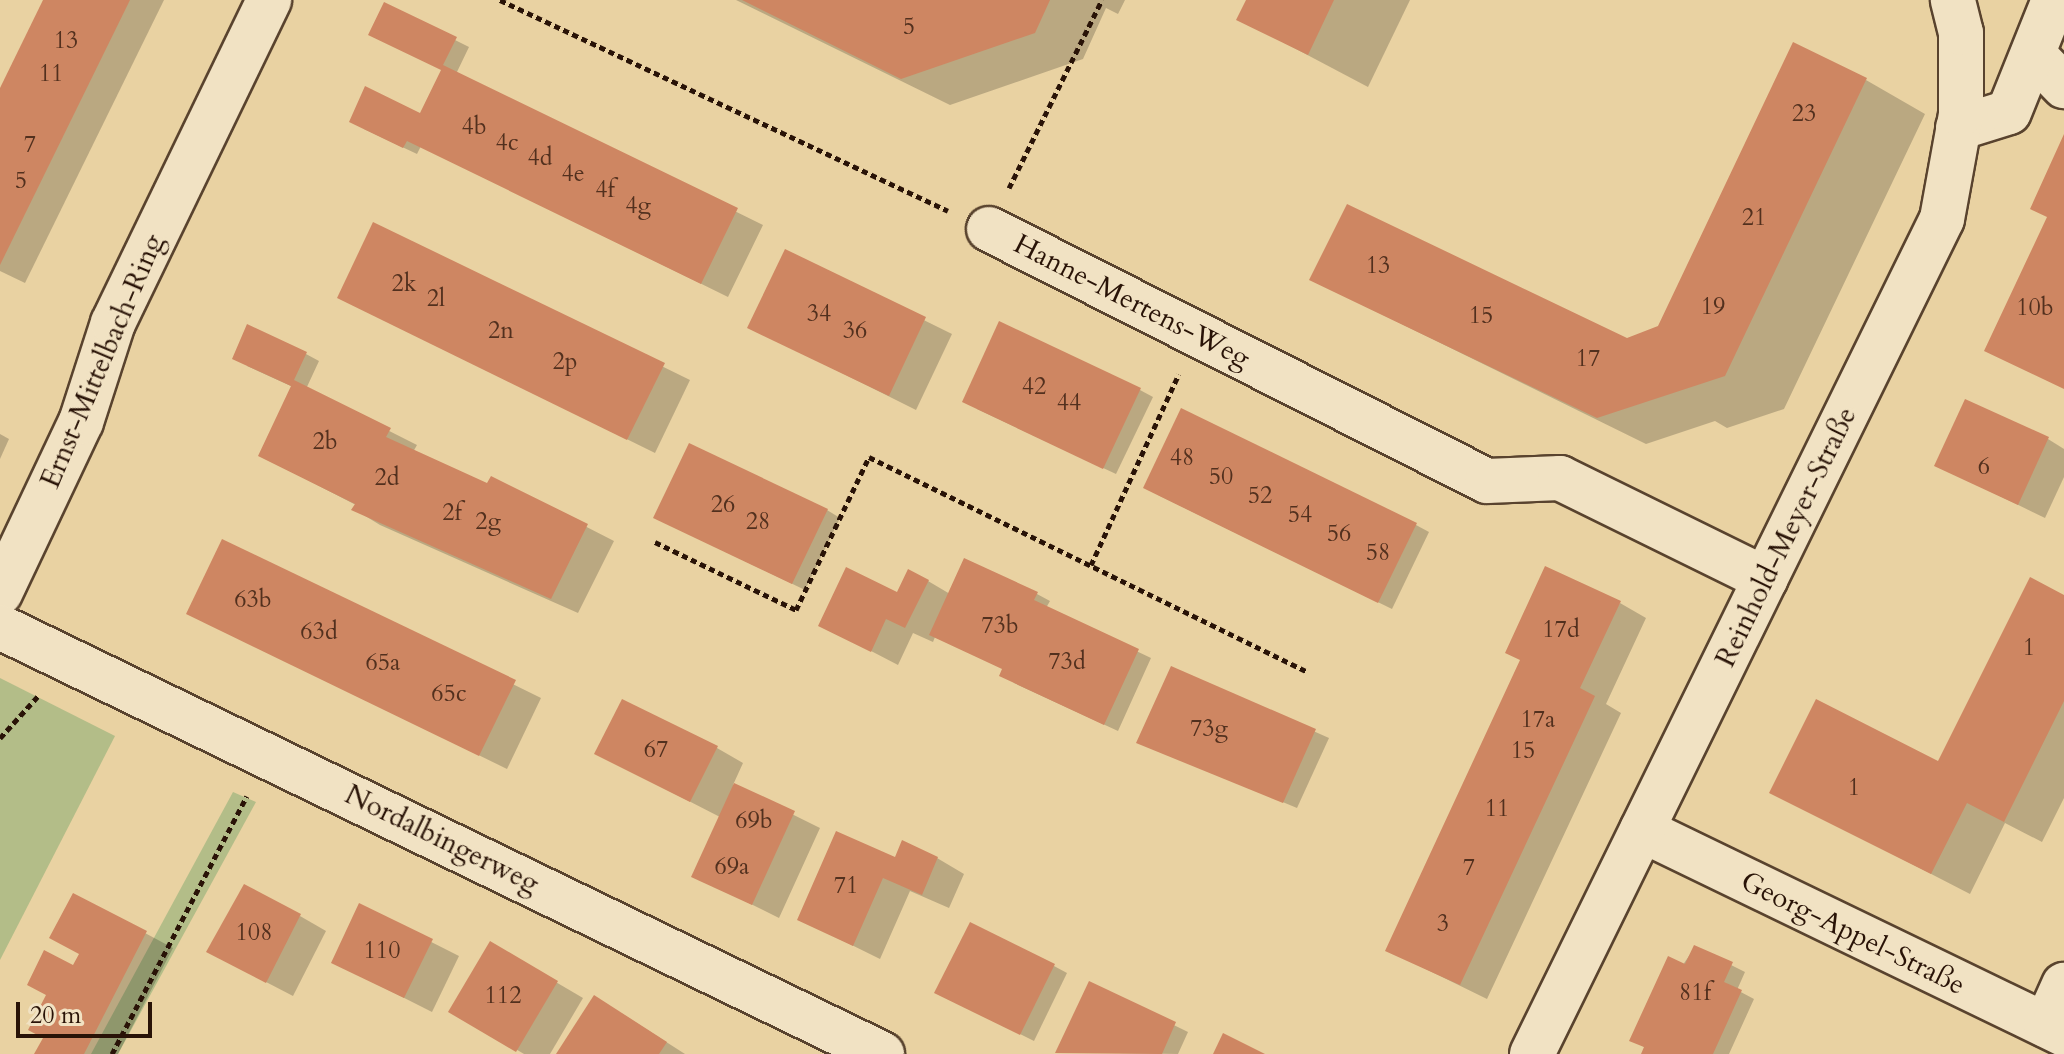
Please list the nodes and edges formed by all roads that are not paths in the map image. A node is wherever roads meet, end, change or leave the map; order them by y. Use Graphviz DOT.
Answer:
graph roads {
  1 [pos="269,0"];
  2 [pos="1953,0"];
  3 [pos="2054,0"];
  4 [pos="2033,54"];
  5 [pos="2064,86"];
  6 [pos="1958,128"];
  7 [pos="989,229"];
  8 [pos="1765,579"];
  9 [pos="0,593"];
  10 [pos="0,627"];
  11 [pos="1642,830"];
  12 [pos="2064,985"];
  13 [pos="2055,1030"];
  14 [pos="882,1054"];
  15 [pos="1532,1054"];
  1 -- 9 [label="street, Ernst-Mittelbach-Ring"];
  2 -- 6 [label="street, Reinhold-Meyer-Straße"];
  3 -- 4 [label="street"];
  4 -- 5 [label="street"];
  4 -- 6 [label="street"];
  6 -- 8 [label="street, Reinhold-Meyer-Straße"];
  7 -- 8 [label="street, Hanne-Mertens-Weg"];
  8 -- 11 [label="street, Reinhold-Meyer-Straße"];
  10 -- 14 [label="street, Nordalbingerweg"];
  11 -- 13 [label="street, Georg-Appel-Straße"];
  11 -- 15 [label="street, Reinhold-Meyer-Straße"];
  12 -- 13 [label="street"];
}
